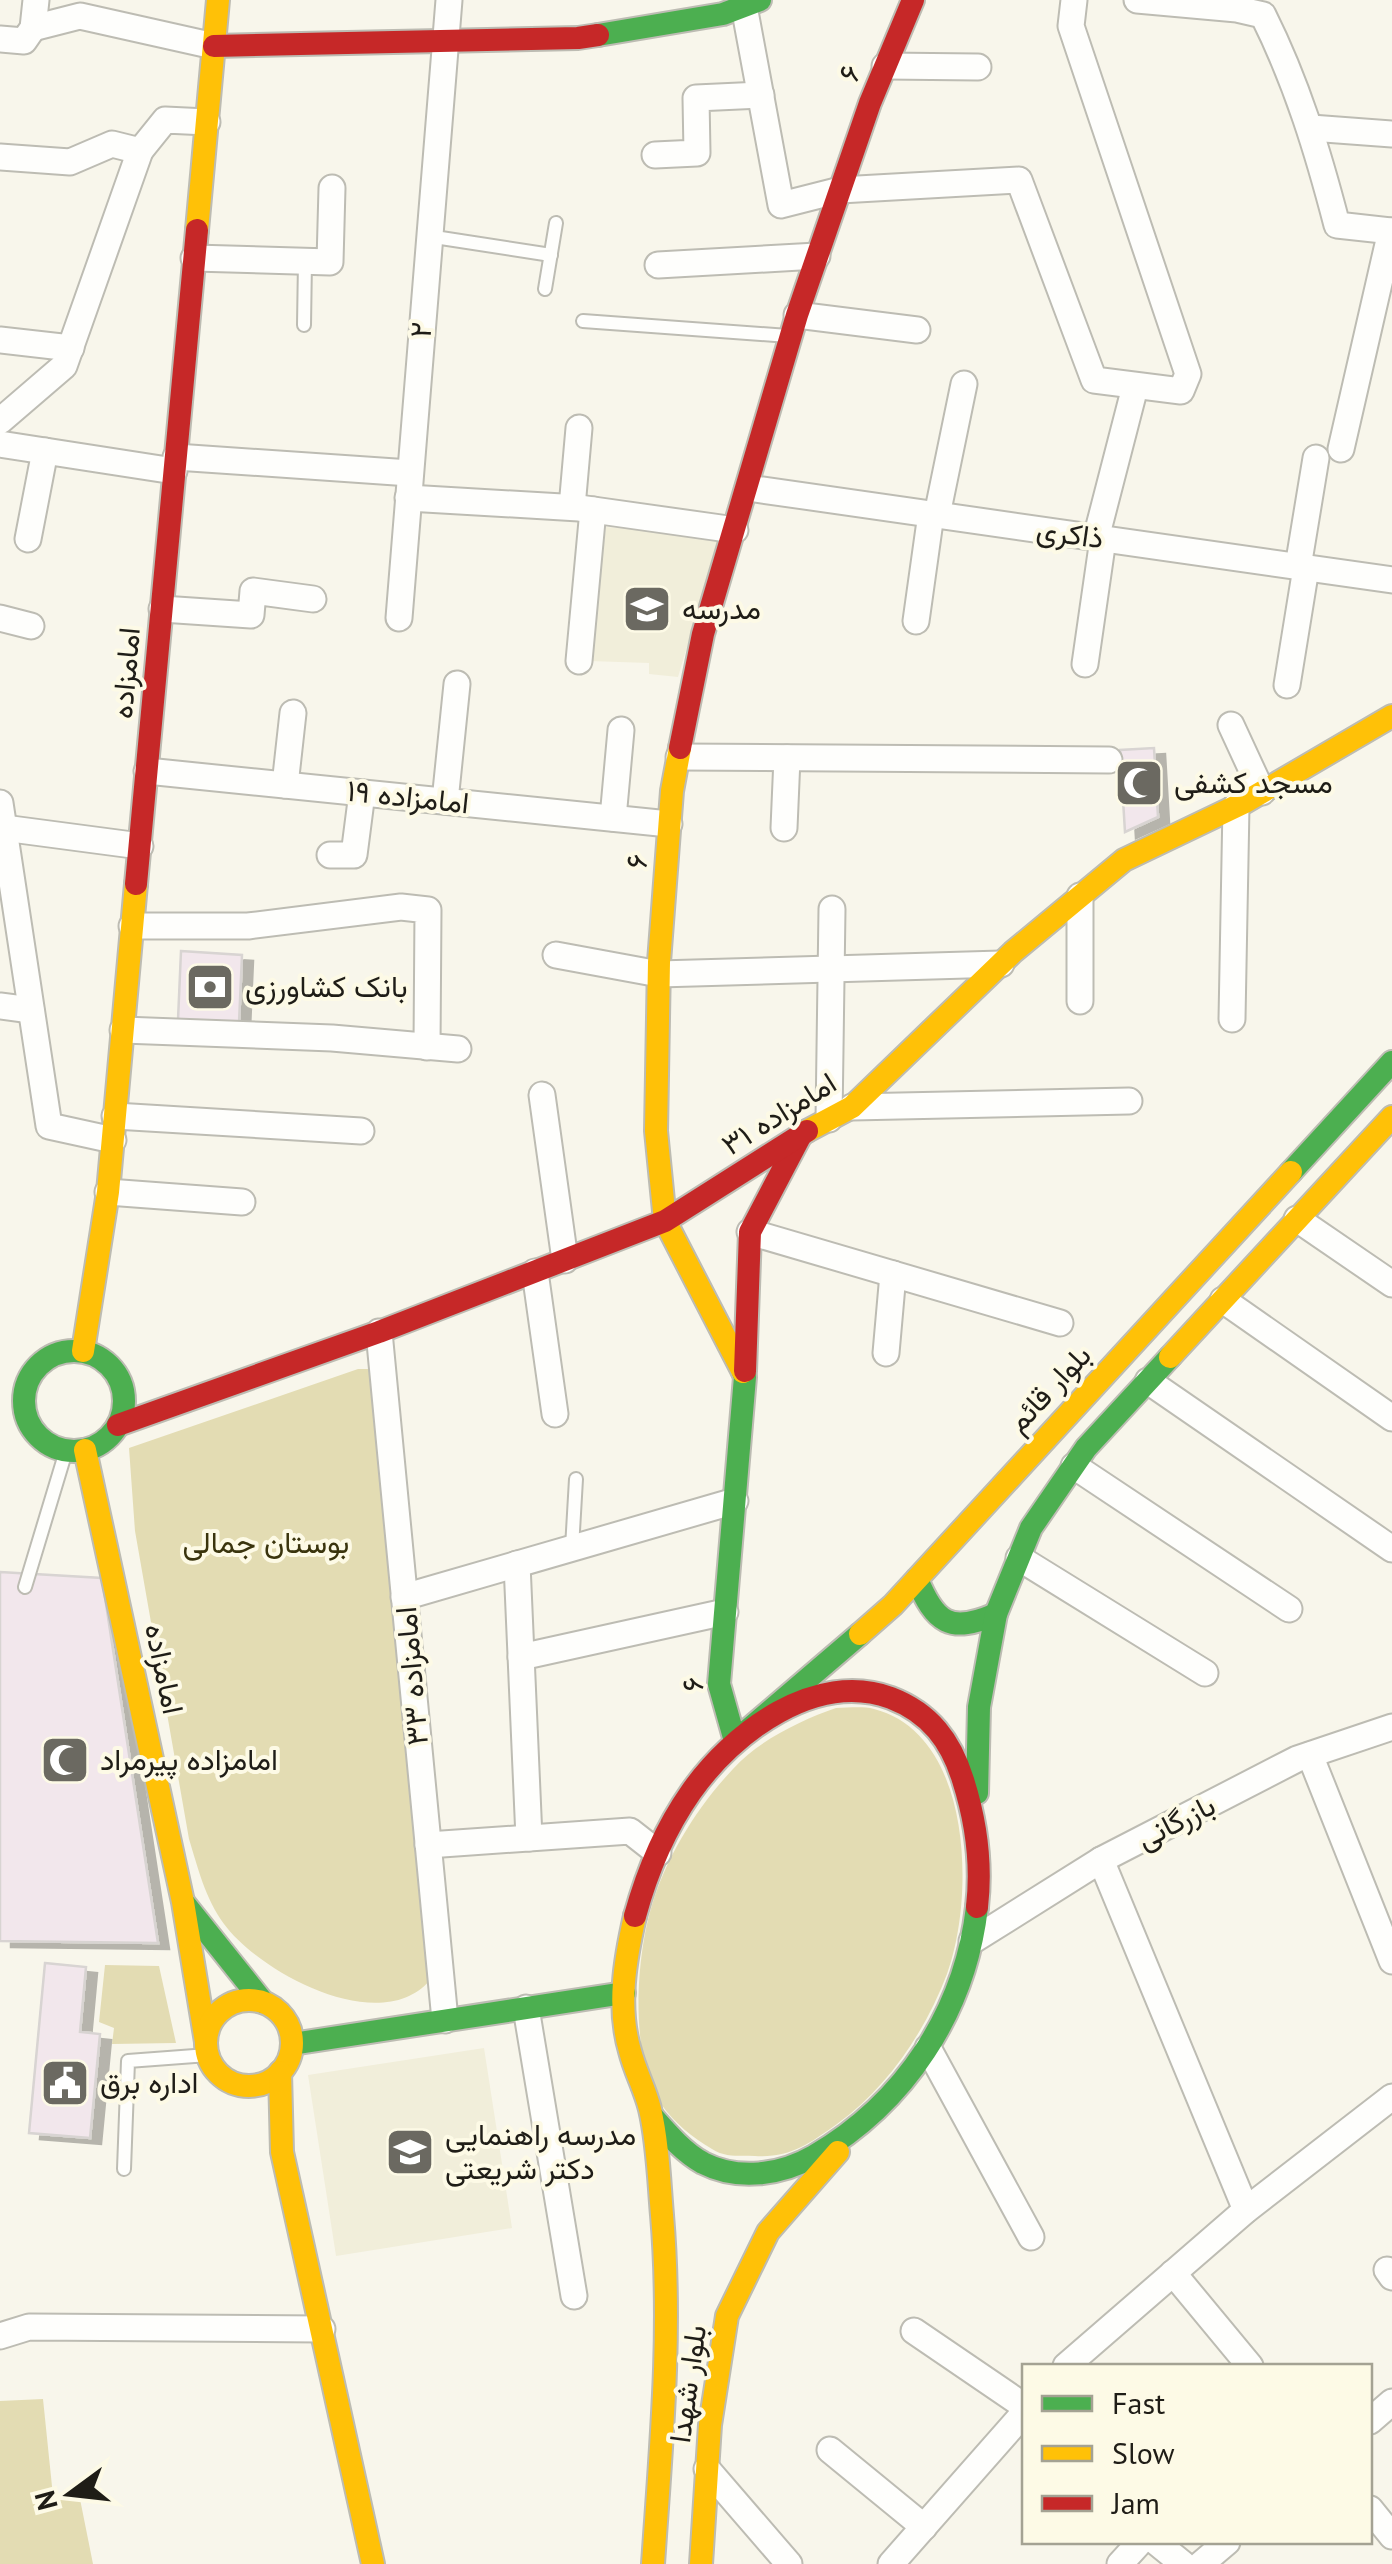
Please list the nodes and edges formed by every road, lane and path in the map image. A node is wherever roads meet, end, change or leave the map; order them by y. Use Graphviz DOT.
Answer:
graph roads {
  1 [pos="36,0"];
  2 [pos="218,0"];
  3 [pos="448,0"];
  4 [pos="913,0"];
  5 [pos="1074,0"];
  6 [pos="1137,0"];
  7 [pos="737,5"];
  8 [pos="33,28"];
  9 [pos="0,39"];
  10 [pos="443,42"];
  11 [pos="214,46"];
  12 [pos="885,66"];
  13 [pos="978,67"];
  14 [pos="760,96"];
  15 [pos="207,122"];
  16 [pos="1311,128"];
  17 [pos="1392,134"];
  18 [pos="140,150"];
  19 [pos="655,155"];
  20 [pos="0,157"];
  21 [pos="332,188"];
  22 [pos="840,190"];
  23 [pos="556,223"];
  24 [pos="1392,232"];
  25 [pos="428,236"];
  26 [pos="551,255"];
  27 [pos="817,256"];
  28 [pos="194,258"];
  29 [pos="305,261"];
  30 [pos="658,265"];
  31 [pos="545,288"];
  32 [pos="583,321"];
  33 [pos="304,324"];
  34 [pos="794,326"];
  35 [pos="918,330"];
  36 [pos="0,340"];
  37 [pos="70,348"];
  38 [pos="964,384"];
  39 [pos="1129,386"];
  40 [pos="0,421"];
  41 [pos="579,428"];
  42 [pos="0,444"];
  43 [pos="45,451"];
  44 [pos="175,464"];
  45 [pos="409,486"];
  46 [pos="748,488"];
  47 [pos="582,508"];
  48 [pos="934,514"];
  49 [pos="735,530"];
  50 [pos="1099,538"];
  51 [pos="28,540"];
  52 [pos="1302,567"];
  53 [pos="1392,580"];
  54 [pos="313,599"];
  55 [pos="162,610"];
  56 [pos="0,618"];
  57 [pos="399,618"];
  58 [pos="916,620"];
  59 [pos="32,626"];
  60 [pos="578,660"];
  61 [pos="1085,664"];
  62 [pos="456,684"];
  63 [pos="1287,685"];
  64 [pos="293,713"];
  65 [pos="1392,716"];
  66 [pos="1230,725"];
  67 [pos="621,730"];
  68 [pos="679,758"];
  69 [pos="787,758"];
  70 [pos="1109,760"];
  71 [pos="147,770"];
  72 [pos="285,785"];
  73 [pos="362,792"];
  74 [pos="1262,792"];
  75 [pos="445,801"];
  76 [pos="1236,806"];
  77 [pos="2,816"];
  78 [pos="613,818"];
  79 [pos="670,824"];
  80 [pos="784,828"];
  81 [pos="140,846"];
  82 [pos="330,855"];
  83 [pos="1080,896"];
  84 [pos="832,909"];
  85 [pos="132,926"];
  86 [pos="556,956"];
  87 [pos="1000,964"];
  88 [pos="829,969"];
  89 [pos="659,974"];
  90 [pos="1080,1000"];
  91 [pos="0,1006"];
  92 [pos="31,1010"];
  93 [pos="1232,1019"];
  94 [pos="123,1030"];
  95 [pos="427,1046"];
  96 [pos="458,1049"];
  97 [pos="1392,1062"];
  98 [pos="542,1095"];
  99 [pos="1129,1101"];
  100 [pos="852,1106"];
  101 [pos="1392,1117"];
  102 [pos="829,1119"];
  103 [pos="114,1128"];
  104 [pos="362,1131"];
  105 [pos="801,1134"];
  106 [pos="1382,1146"];
  107 [pos="108,1192"];
  108 [pos="242,1202"];
  109 [pos="1297,1219"];
  110 [pos="665,1221"];
  111 [pos="750,1232"];
  112 [pos="565,1260"];
  113 [pos="536,1272"];
  114 [pos="893,1274"];
  115 [pos="1392,1284"];
  116 [pos="1222,1300"];
  117 [pos="1060,1323"];
  118 [pos="379,1332"];
  119 [pos="83,1351"];
  120 [pos="886,1353"];
  121 [pos="745,1377"];
  122 [pos="1148,1382"];
  123 [pos="0,1384"];
  124 [pos="24,1400"];
  125 [pos="555,1414"];
  126 [pos="1392,1418"];
  127 [pos="118,1425"];
  128 [pos="76,1450"];
  129 [pos="1074,1466"];
  130 [pos="576,1479"];
  131 [pos="735,1501"];
  132 [pos="572,1548"];
  133 [pos="1392,1548"];
  134 [pos="1019,1558"];
  135 [pos="517,1564"];
  136 [pos="917,1579"];
  137 [pos="26,1586"];
  138 [pos="404,1597"];
  139 [pos="1288,1609"];
  140 [pos="725,1612"];
  141 [pos="996,1614"];
  142 [pos="521,1657"];
  143 [pos="1206,1673"];
  144 [pos="1392,1727"];
  145 [pos="735,1742"];
  146 [pos="1310,1755"];
  147 [pos="976,1819"];
  148 [pos="529,1838"];
  149 [pos="428,1846"];
  150 [pos="658,1852"];
  151 [pos="1101,1860"];
  152 [pos="183,1902"];
  153 [pos="972,1941"];
  154 [pos="1392,1958"];
  155 [pos="624,1992"];
  156 [pos="263,2002"];
  157 [pos="526,2008"];
  158 [pos="444,2020"];
  159 [pos="292,2044"];
  160 [pos="207,2048"];
  161 [pos="928,2048"];
  162 [pos="280,2072"];
  163 [pos="235,2083"];
  164 [pos="1392,2097"];
  165 [pos="652,2116"];
  166 [pos="855,2133"];
  167 [pos="282,2152"];
  168 [pos="124,2169"];
  169 [pos="1246,2210"];
  170 [pos="1031,2237"];
  171 [pos="1173,2273"];
  172 [pos="574,2296"];
  173 [pos="322,2329"];
  174 [pos="914,2330"];
  175 [pos="0,2336"];
  176 [pos="1068,2364"];
  177 [pos="1248,2364"];
  178 [pos="1392,2402"];
  179 [pos="1022,2409"];
  180 [pos="1022,2412"];
  181 [pos="1372,2419"];
  182 [pos="830,2450"];
  183 [pos="707,2469"];
  184 [pos="1372,2511"];
  185 [pos="924,2527"];
  186 [pos="1392,2536"];
  187 [pos="1138,2544"];
  188 [pos="1158,2544"];
  189 [pos="1225,2544"];
  190 [pos="366,2562"];
  191 [pos="653,2564"];
  192 [pos="701,2564"];
  193 [pos="789,2564"];
  194 [pos="891,2564"];
  195 [pos="1120,2564"];
  196 [pos="1183,2564"];
  197 [pos="1201,2564"];
  1 -- 8 [label="street"];
  2 -- 11 [label="main road, امامزاده"];
  3 -- 10 [label="street, ۲"];
  4 -- 12 [label="main road, ۶"];
  5 -- 39 [label="street"];
  6 -- 16 [label="street"];
  7 -- 10 [label="main road"];
  7 -- 14 [label="street"];
  8 -- 9 [label="street"];
  8 -- 11 [label="street"];
  10 -- 11 [label="main road"];
  10 -- 25 [label="street, ۲"];
  11 -- 15 [label="main road, امامزاده"];
  12 -- 13 [label="street"];
  12 -- 22 [label="main road, ۶"];
  14 -- 19 [label="street"];
  14 -- 22 [label="street"];
  15 -- 18 [label="street"];
  15 -- 28 [label="main road, امامزاده"];
  16 -- 17 [label="street"];
  16 -- 24 [label="street"];
  18 -- 20 [label="street"];
  18 -- 37 [label="street"];
  21 -- 29 [label="street"];
  22 -- 27 [label="main road, ۶"];
  22 -- 39 [label="street"];
  23 -- 26 [label="lane"];
  24 -- 52 [label="street"];
  25 -- 26 [label="lane"];
  25 -- 45 [label="street, ۲"];
  26 -- 31 [label="lane"];
  27 -- 30 [label="street"];
  27 -- 34 [label="main road, ۶"];
  28 -- 29 [label="street"];
  28 -- 44 [label="main road, امامزاده"];
  29 -- 33 [label="lane"];
  32 -- 34 [label="lane"];
  34 -- 35 [label="street"];
  34 -- 46 [label="main road, ۶"];
  36 -- 37 [label="street"];
  37 -- 40 [label="street"];
  38 -- 48 [label="street"];
  39 -- 50 [label="street"];
  41 -- 47 [label="street"];
  42 -- 43 [label="street"];
  43 -- 44 [label="street"];
  43 -- 51 [label="street"];
  44 -- 45 [label="street"];
  44 -- 55 [label="main road, امامزاده"];
  45 -- 47 [label="street"];
  45 -- 57 [label="street, ۲"];
  46 -- 48 [label="street, ذاکری"];
  46 -- 49 [label="main road, ۶"];
  47 -- 49 [label="street"];
  47 -- 60 [label="street"];
  48 -- 50 [label="street, ذاکری"];
  48 -- 58 [label="street"];
  49 -- 68 [label="main road, ۶"];
  50 -- 52 [label="street, ذاکری"];
  50 -- 61 [label="street"];
  52 -- 53 [label="street, ذاکری"];
  52 -- 63 [label="street"];
  54 -- 55 [label="street"];
  55 -- 71 [label="main road, امامزاده"];
  56 -- 59 [label="street"];
  62 -- 75 [label="street"];
  64 -- 72 [label="street"];
  65 -- 74 [label="main road, امامزاده ۳۱"];
  66 -- 74 [label="street"];
  67 -- 78 [label="street"];
  68 -- 69 [label="street"];
  68 -- 79 [label="main road, ۶"];
  69 -- 70 [label="street"];
  69 -- 80 [label="street"];
  71 -- 72 [label="street, امامزاده ۱۹"];
  71 -- 81 [label="main road, امامزاده"];
  72 -- 73 [label="street, امامزاده ۱۹"];
  73 -- 75 [label="street, امامزاده ۱۹"];
  73 -- 82 [label="street"];
  74 -- 76 [label="main road, امامزاده ۳۱"];
  75 -- 78 [label="street, امامزاده ۱۹"];
  76 -- 83 [label="main road, امامزاده ۳۱"];
  76 -- 93 [label="street"];
  77 -- 81 [label="street"];
  77 -- 92 [label="street"];
  78 -- 79 [label="street, امامزاده ۱۹"];
  79 -- 89 [label="main road, ۶"];
  81 -- 85 [label="main road, امامزاده"];
  83 -- 87 [label="main road, امامزاده ۳۱"];
  83 -- 90 [label="street"];
  84 -- 88 [label="street"];
  85 -- 94 [label="main road, امامزاده"];
  85 -- 95 [label="street"];
  86 -- 89 [label="street"];
  87 -- 88 [label="street"];
  87 -- 100 [label="main road, امامزاده ۳۱"];
  88 -- 89 [label="street"];
  88 -- 102 [label="street"];
  89 -- 110 [label="main road, ۶"];
  91 -- 92 [label="street"];
  92 -- 103 [label="street"];
  94 -- 95 [label="street"];
  94 -- 103 [label="main road, امامزاده"];
  95 -- 96 [label="street"];
  97 -- 136 [label="main road, بلوار قائم"];
  98 -- 112 [label="street"];
  99 -- 100 [label="street"];
  100 -- 102 [label="main road, امامزاده ۳۱"];
  101 -- 106 [label="main road"];
  102 -- 105 [label="main road, امامزاده ۳۱"];
  103 -- 104 [label="street"];
  103 -- 107 [label="main road, امامزاده"];
  105 -- 110 [label="main road, امامزاده ۳۱"];
  105 -- 111 [label="main road"];
  106 -- 109 [label="main road"];
  107 -- 108 [label="street"];
  107 -- 119 [label="main road, امامزاده"];
  109 -- 115 [label="street"];
  109 -- 116 [label="main road"];
  110 -- 112 [label="main road, امامزاده ۳۱"];
  110 -- 121 [label="main road, ۶"];
  111 -- 114 [label="street"];
  111 -- 121 [label="main road"];
  112 -- 113 [label="main road, امامزاده ۳۱"];
  113 -- 118 [label="main road, امامزاده ۳۱"];
  113 -- 125 [label="street"];
  114 -- 117 [label="street"];
  114 -- 120 [label="street"];
  116 -- 122 [label="main road"];
  116 -- 126 [label="street"];
  118 -- 127 [label="main road, امامزاده ۳۱"];
  118 -- 138 [label="street, امامزاده ۳۳"];
  119 -- 124 [label="main road"];
  119 -- 127 [label="main road"];
  121 -- 131 [label="main road, ۶"];
  122 -- 129 [label="main road"];
  122 -- 133 [label="street"];
  123 -- 124 [label="main road"];
  124 -- 128 [label="main road"];
  127 -- 128 [label="main road"];
  128 -- 137 [label="lane"];
  128 -- 152 [label="main road, امامزاده"];
  129 -- 134 [label="main road"];
  129 -- 139 [label="street"];
  130 -- 132 [label="lane"];
  131 -- 132 [label="street"];
  131 -- 140 [label="main road, ۶"];
  132 -- 135 [label="street"];
  134 -- 141 [label="main road"];
  134 -- 143 [label="street"];
  135 -- 138 [label="street"];
  135 -- 142 [label="street"];
  136 -- 141 [label="main road"];
  136 -- 145 [label="main road, بلوار قائم"];
  138 -- 149 [label="street, امامزاده ۳۳"];
  140 -- 142 [label="street"];
  140 -- 145 [label="main road, ۶"];
  141 -- 147 [label="main road"];
  142 -- 148 [label="street"];
  144 -- 146 [label="street, بازرگانی"];
  145 -- 147 [label="main road"];
  145 -- 150 [label="main road"];
  146 -- 151 [label="street, بازرگانی"];
  146 -- 154 [label="street"];
  147 -- 153 [label="main road"];
  148 -- 149 [label="street"];
  148 -- 150 [label="street"];
  149 -- 158 [label="street, امامزاده ۳۳"];
  150 -- 155 [label="main road"];
  151 -- 153 [label="street, بازرگانی"];
  151 -- 169 [label="street"];
  152 -- 156 [label="main road"];
  152 -- 160 [label="main road, امامزاده"];
  153 -- 161 [label="main road"];
  155 -- 157 [label="main road"];
  155 -- 165 [label="main road"];
  156 -- 159 [label="main road"];
  156 -- 160 [label="main road"];
  157 -- 158 [label="main road"];
  157 -- 172 [label="street"];
  158 -- 159 [label="main road"];
  159 -- 162 [label="main road"];
  160 -- 163 [label="main road"];
  160 -- 168 [label="lane"];
  161 -- 166 [label="main road"];
  161 -- 170 [label="street"];
  162 -- 163 [label="main road"];
  162 -- 167 [label="main road"];
  163 -- 167 [label="main road"];
  164 -- 169 [label="street"];
  165 -- 166 [label="main road"];
  165 -- 191 [label="main road, بلوار شهدا"];
  166 -- 183 [label="main road, بلوار شهدا"];
  167 -- 173 [label="main road"];
  169 -- 171 [label="street"];
  171 -- 176 [label="street"];
  171 -- 177 [label="street"];
  173 -- 175 [label="street"];
  173 -- 190 [label="main road"];
  174 -- 179 [label="street"];
  178 -- 181 [label="street"];
  180 -- 185 [label="street"];
  182 -- 185 [label="street"];
  183 -- 192 [label="main road, بلوار شهدا"];
  183 -- 193 [label="street"];
  184 -- 186 [label="street"];
  185 -- 194 [label="street"];
  187 -- 195 [label="street"];
  188 -- 196 [label="street"];
  189 -- 197 [label="street"];
}
